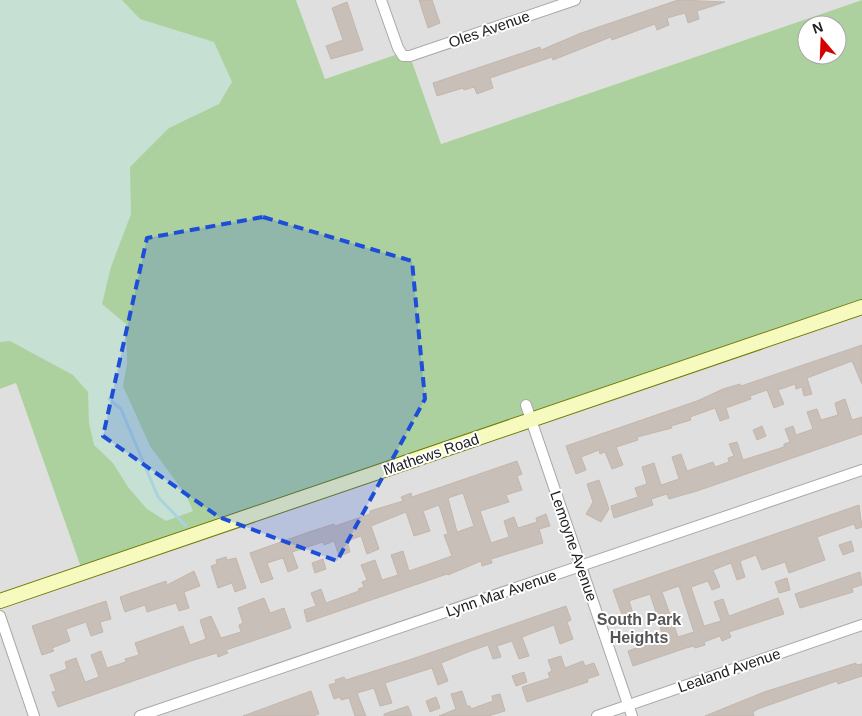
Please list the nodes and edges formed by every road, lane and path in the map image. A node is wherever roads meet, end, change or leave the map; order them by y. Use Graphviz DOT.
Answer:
graph roads {
  1 [pos="381,0"];
  2 [pos="575,0"];
  3 [pos="862,307"];
  4 [pos="526,404"];
  5 [pos="532,420"];
  6 [pos="862,470"];
  7 [pos="581,566"];
  8 [pos="0,601"];
  9 [pos="0,616"];
  10 [pos="862,625"];
  11 [pos="628,705"];
  12 [pos="34,716"];
  13 [pos="140,716"];
  14 [pos="597,716"];
  15 [pos="632,716"];
  1 -- 2 [label="street, Oles Avenue"];
  3 -- 5 [label="street, Mathews Road"];
  4 -- 5 [label="street, Lemoyne Avenue"];
  5 -- 7 [label="street, Lemoyne Avenue"];
  5 -- 8 [label="street, Mathews Road"];
  6 -- 7 [label="street, Lynn Mar Avenue"];
  7 -- 11 [label="street, Lemoyne Avenue"];
  7 -- 13 [label="street, Lynn Mar Avenue"];
  9 -- 12 [label="street"];
  10 -- 11 [label="street, Lealand Avenue"];
  11 -- 14 [label="street, Lealand Avenue"];
  11 -- 15 [label="street, Lemoyne Avenue"];
}
